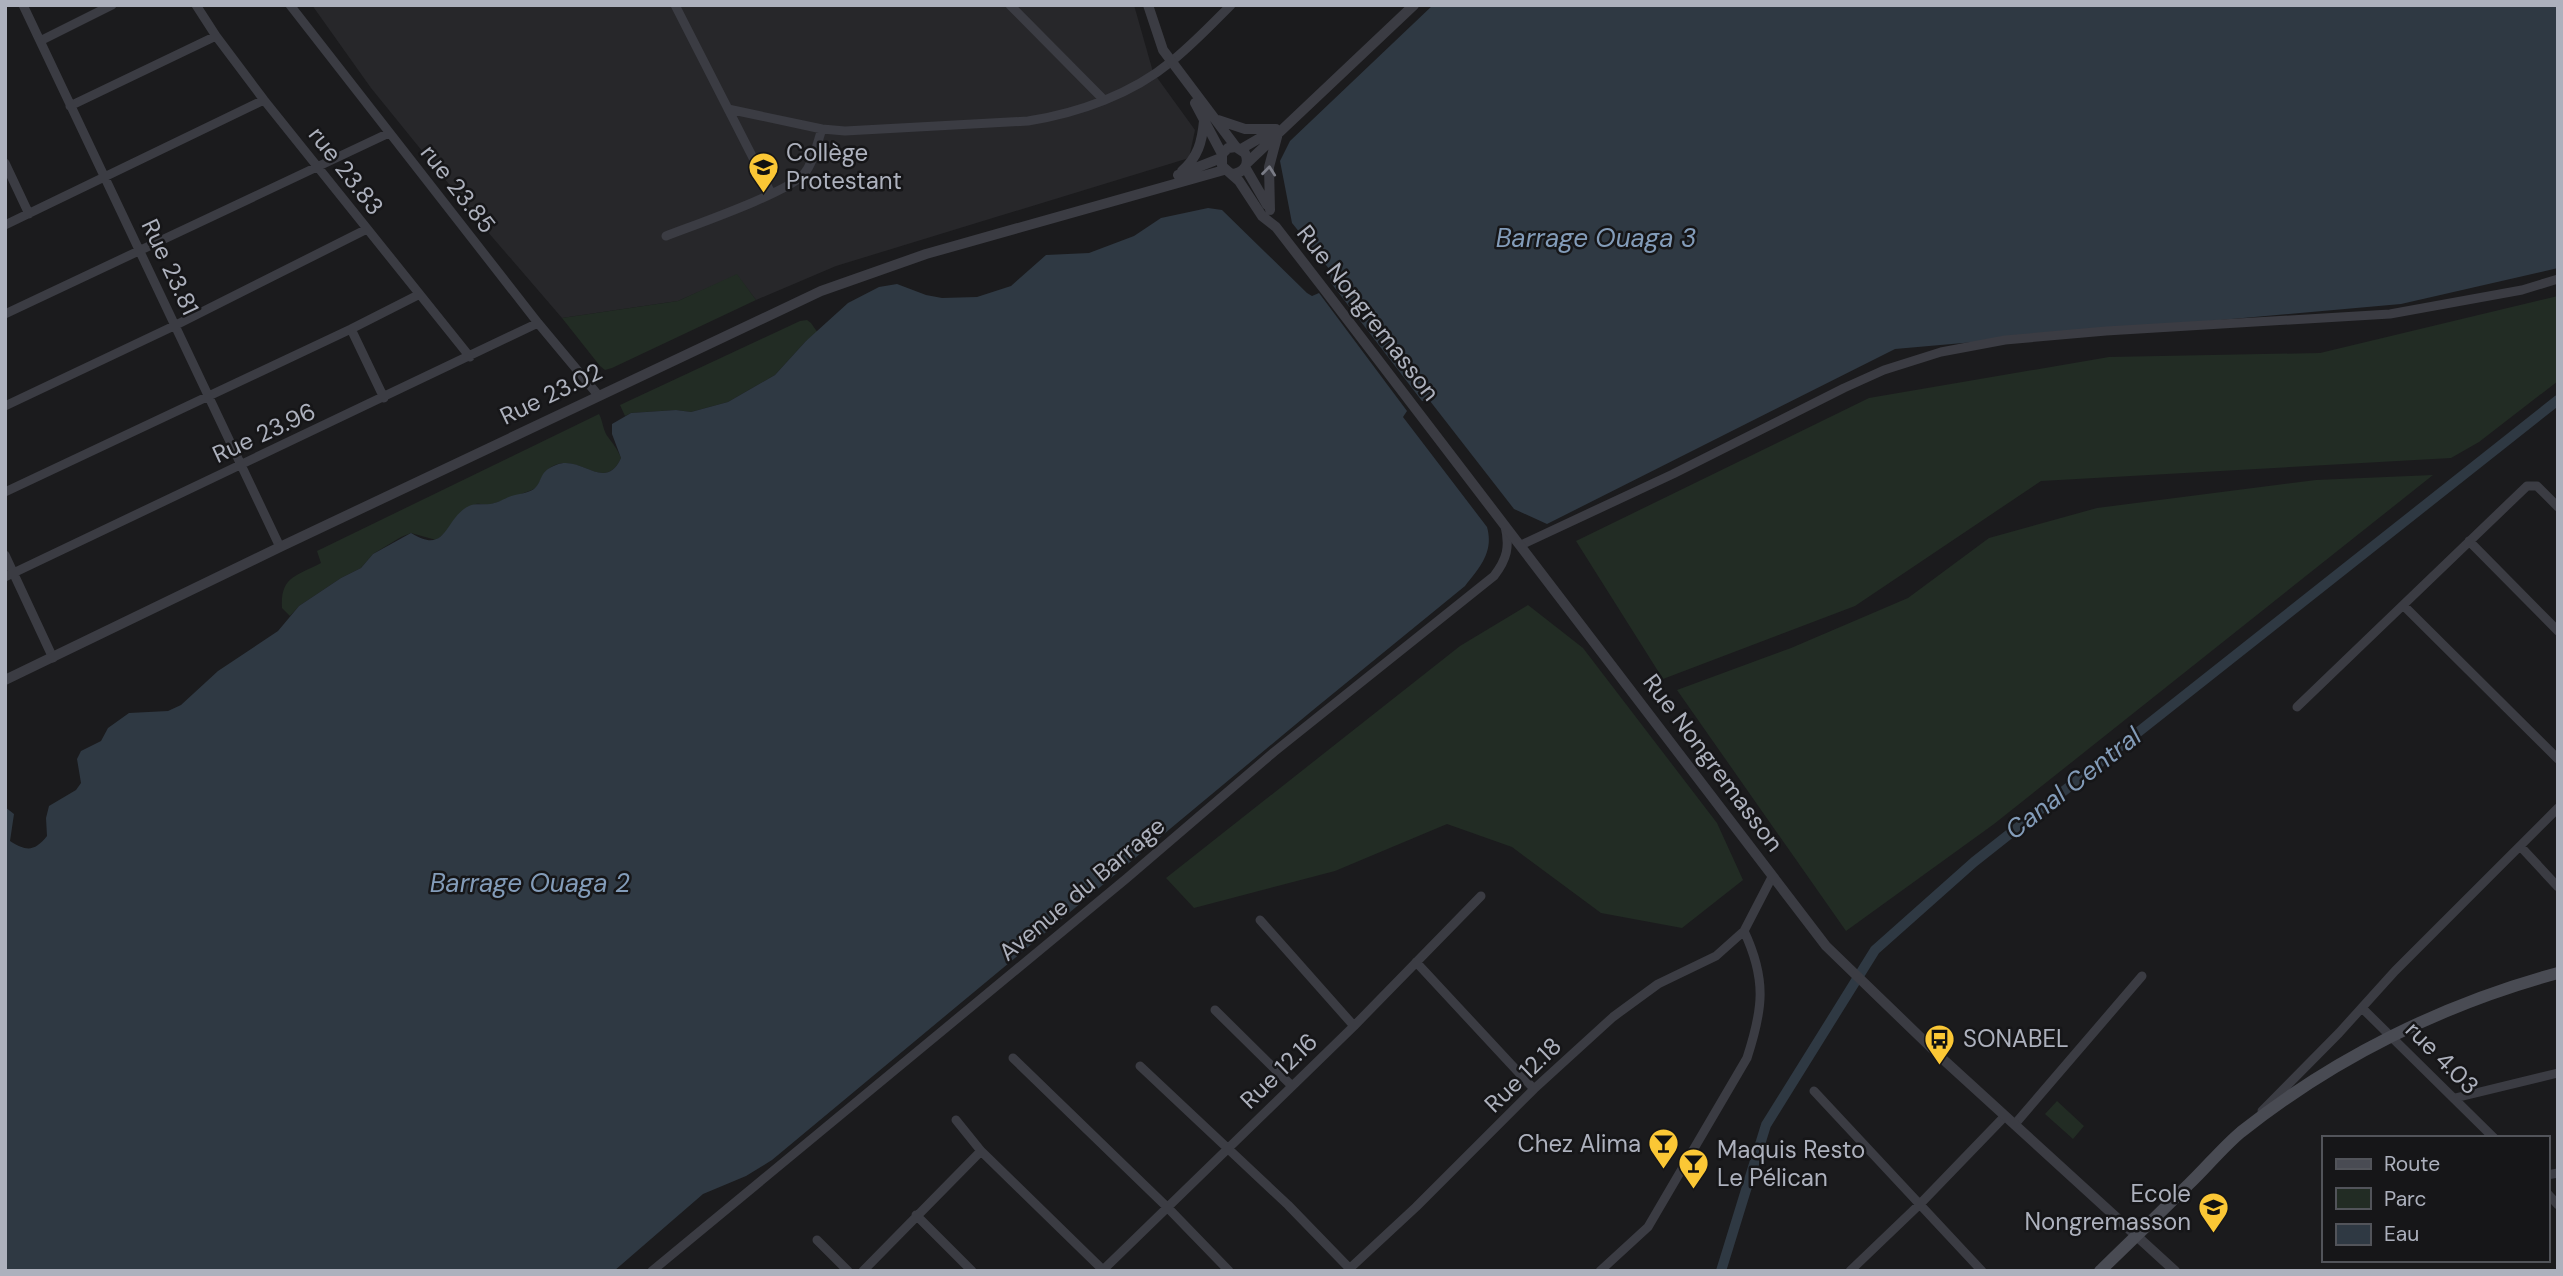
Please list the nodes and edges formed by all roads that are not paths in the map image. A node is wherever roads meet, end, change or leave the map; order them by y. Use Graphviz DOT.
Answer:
graph roads {
  1 [pos="23,5"];
  2 [pos="112,5"];
  3 [pos="196,5"];
  4 [pos="290,5"];
  5 [pos="675,5"];
  6 [pos="1010,5"];
  7 [pos="1148,5"];
  8 [pos="1231,5"];
  9 [pos="1414,5"];
  10 [pos="216,36"];
  11 [pos="40,41"];
  12 [pos="1171,62"];
  13 [pos="264,100"];
  14 [pos="1104,100"];
  15 [pos="70,106"];
  16 [pos="728,109"];
  17 [pos="1208,119"];
  18 [pos="822,129"];
  19 [pos="1277,131"];
  20 [pos="389,133"];
  21 [pos="1238,148"];
  22 [pos="1222,156"];
  23 [pos="5,163"];
  24 [pos="1246,165"];
  25 [pos="318,166"];
  26 [pos="1228,172"];
  27 [pos="106,178"];
  28 [pos="1170,178"];
  29 [pos="771,193"];
  30 [pos="1133,194"];
  31 [pos="1270,210"];
  32 [pos="29,214"];
  33 [pos="5,225"];
  34 [pos="1276,227"];
  35 [pos="367,229"];
  36 [pos="666,236"];
  37 [pos="140,250"];
  38 [pos="2558,279"];
  39 [pos="418,295"];
  40 [pos="5,314"];
  41 [pos="538,323"];
  42 [pos="176,325"];
  43 [pos="351,329"];
  44 [pos="470,357"];
  45 [pos="598,395"];
  46 [pos="210,396"];
  47 [pos="384,398"];
  48 [pos="5,406"];
  49 [pos="241,464"];
  50 [pos="5,492"];
  51 [pos="2558,507"];
  52 [pos="1504,523"];
  53 [pos="2469,541"];
  54 [pos="1521,545"];
  55 [pos="280,547"];
  56 [pos="5,555"];
  57 [pos="9,575"];
  58 [pos="2404,606"];
  59 [pos="2558,631"];
  60 [pos="53,658"];
  61 [pos="5,681"];
  62 [pos="2298,707"];
  63 [pos="2558,759"];
  64 [pos="2558,808"];
  65 [pos="2520,846"];
  66 [pos="1772,877"];
  67 [pos="2558,887"];
  68 [pos="1481,896"];
  69 [pos="1260,920"];
  70 [pos="1744,931"];
  71 [pos="1416,962"];
  72 [pos="2558,973"];
  73 [pos="2142,976"];
  74 [pos="2362,1008"];
  75 [pos="1215,1010"];
  76 [pos="1354,1026"];
  77 [pos="2392,1035"];
  78 [pos="1013,1058"];
  79 [pos="1140,1066"];
  80 [pos="2558,1073"];
  81 [pos="1291,1085"];
  82 [pos="1534,1089"];
  83 [pos="1814,1091"];
  84 [pos="2455,1098"];
  85 [pos="2005,1116"];
  86 [pos="956,1120"];
  87 [pos="2015,1124"];
  88 [pos="2239,1134"];
  89 [pos="2492,1136"];
  90 [pos="1228,1148"];
  91 [pos="981,1151"];
  92 [pos="1921,1203"];
  93 [pos="1168,1208"];
  94 [pos="916,1215"];
  95 [pos="2137,1235"];
  96 [pos="817,1240"];
  97 [pos="1103,1270"];
  98 [pos="1349,1270"];
  99 [pos="652,1271"];
  100 [pos="848,1271"];
  101 [pos="863,1271"];
  102 [pos="972,1271"];
  103 [pos="1229,1271"];
  104 [pos="1600,1271"];
  105 [pos="1850,1271"];
  106 [pos="1982,1271"];
  107 [pos="2101,1271"];
  108 [pos="2175,1271"];
  1 -- 11 [label="street, Rue 23.81"];
  2 -- 11 [label="street"];
  3 -- 10 [label="street, rue 23.83"];
  4 -- 20 [label="street, rue 23.85"];
  5 -- 16 [label="street"];
  6 -- 14 [label="street"];
  7 -- 12 [label="street"];
  8 -- 12 [label="street"];
  9 -- 19 [label="street"];
  10 -- 13 [label="street, rue 23.83"];
  10 -- 15 [label="street"];
  11 -- 15 [label="street, Rue 23.81"];
  12 -- 14 [label="street"];
  12 -- 17 [label="street"];
  13 -- 25 [label="street, rue 23.83"];
  13 -- 27 [label="street"];
  14 -- 18 [label="street"];
  15 -- 27 [label="street, Rue 23.81"];
  16 -- 18 [label="street"];
  16 -- 29 [label="street"];
  17 -- 19 [label="street"];
  17 -- 21 [label="street"];
  17 -- 22 [label="street"];
  17 -- 28 [label="street"];
  18 -- 29 [label="street"];
  19 -- 21 [label="street"];
  19 -- 24 [label="street"];
  31 -- 19 [label="street, one-way"];
  20 -- 25 [label="street"];
  20 -- 41 [label="street, rue 23.85"];
  21 -- 22 [label="street"];
  21 -- 24 [label="street"];
  22 -- 26 [label="street"];
  22 -- 28 [label="street, Rue 23.02"];
  23 -- 32 [label="street"];
  24 -- 26 [label="street"];
  24 -- 31 [label="street, Rue Nongremasson"];
  25 -- 35 [label="street, rue 23.83"];
  25 -- 37 [label="street"];
  26 -- 30 [label="street, Rue 23.02"];
  26 -- 34 [label="street, Rue Nongremasson"];
  27 -- 32 [label="street"];
  27 -- 37 [label="street, Rue 23.81"];
  28 -- 30 [label="street, Rue 23.02"];
  29 -- 36 [label="street"];
  30 -- 45 [label="street, Rue 23.02"];
  31 -- 34 [label="street, Rue Nongremasson"];
  32 -- 33 [label="street"];
  34 -- 52 [label="street, Rue Nongremasson"];
  35 -- 39 [label="street, rue 23.83"];
  35 -- 42 [label="street"];
  37 -- 40 [label="street"];
  37 -- 42 [label="street, Rue 23.81"];
  38 -- 54 [label="street"];
  39 -- 43 [label="street"];
  39 -- 44 [label="street, rue 23.83"];
  41 -- 44 [label="street, Rue 23.96"];
  41 -- 45 [label="street, rue 23.85"];
  42 -- 46 [label="street, Rue 23.81"];
  42 -- 48 [label="street"];
  43 -- 46 [label="street"];
  43 -- 47 [label="street"];
  44 -- 47 [label="street, Rue 23.96"];
  45 -- 55 [label="street, Rue 23.02"];
  46 -- 49 [label="street, Rue 23.81"];
  46 -- 50 [label="street"];
  47 -- 49 [label="street, Rue 23.96"];
  49 -- 55 [label="street, Rue 23.81"];
  49 -- 57 [label="street, Rue 23.96"];
  51 -- 53 [label="street"];
  52 -- 54 [label="street, Rue Nongremasson"];
  52 -- 99 [label="street, Avenue du Barrage"];
  53 -- 58 [label="street"];
  53 -- 59 [label="street"];
  54 -- 66 [label="street, Rue Nongremasson"];
  55 -- 60 [label="street, Rue 23.02"];
  56 -- 57 [label="street"];
  57 -- 60 [label="street"];
  58 -- 62 [label="street"];
  58 -- 63 [label="street"];
  60 -- 61 [label="street, Rue 23.02"];
  64 -- 65 [label="street"];
  65 -- 67 [label="street"];
  65 -- 74 [label="street"];
  66 -- 70 [label="street"];
  66 -- 85 [label="street, Rue Nongremasson"];
  68 -- 71 [label="street, Rue 12.16"];
  69 -- 76 [label="street"];
  70 -- 82 [label="street, Rue 12.18"];
  70 -- 104 [label="street"];
  71 -- 76 [label="street, Rue 12.16"];
  71 -- 82 [label="street"];
  72 -- 77 [label="main road"];
  73 -- 87 [label="street"];
  74 -- 77 [label="street, rue 4.03"];
  74 -- 88 [label="street"];
  75 -- 81 [label="street"];
  76 -- 81 [label="street, Rue 12.16"];
  77 -- 84 [label="street, rue 4.03"];
  77 -- 88 [label="main road"];
  78 -- 93 [label="street"];
  79 -- 90 [label="street"];
  80 -- 84 [label="street"];
  81 -- 90 [label="street, Rue 12.16"];
  82 -- 98 [label="street, Rue 12.18"];
  83 -- 92 [label="street"];
  84 -- 89 [label="street, rue 4.03"];
  85 -- 87 [label="street, Rue Nongremasson"];
  85 -- 92 [label="street"];
  86 -- 91 [label="street"];
  87 -- 95 [label="street, Rue Nongremasson"];
  88 -- 95 [label="main road"];
  90 -- 93 [label="street, Rue 12.16"];
  90 -- 98 [label="street"];
  91 -- 94 [label="street"];
  91 -- 97 [label="street"];
  92 -- 105 [label="street"];
  92 -- 106 [label="street"];
  93 -- 97 [label="street, Rue 12.16"];
  93 -- 103 [label="street"];
  94 -- 101 [label="street"];
  94 -- 102 [label="street"];
  95 -- 107 [label="main road"];
  95 -- 108 [label="street, Rue Nongremasson"];
  96 -- 100 [label="street"];
}
